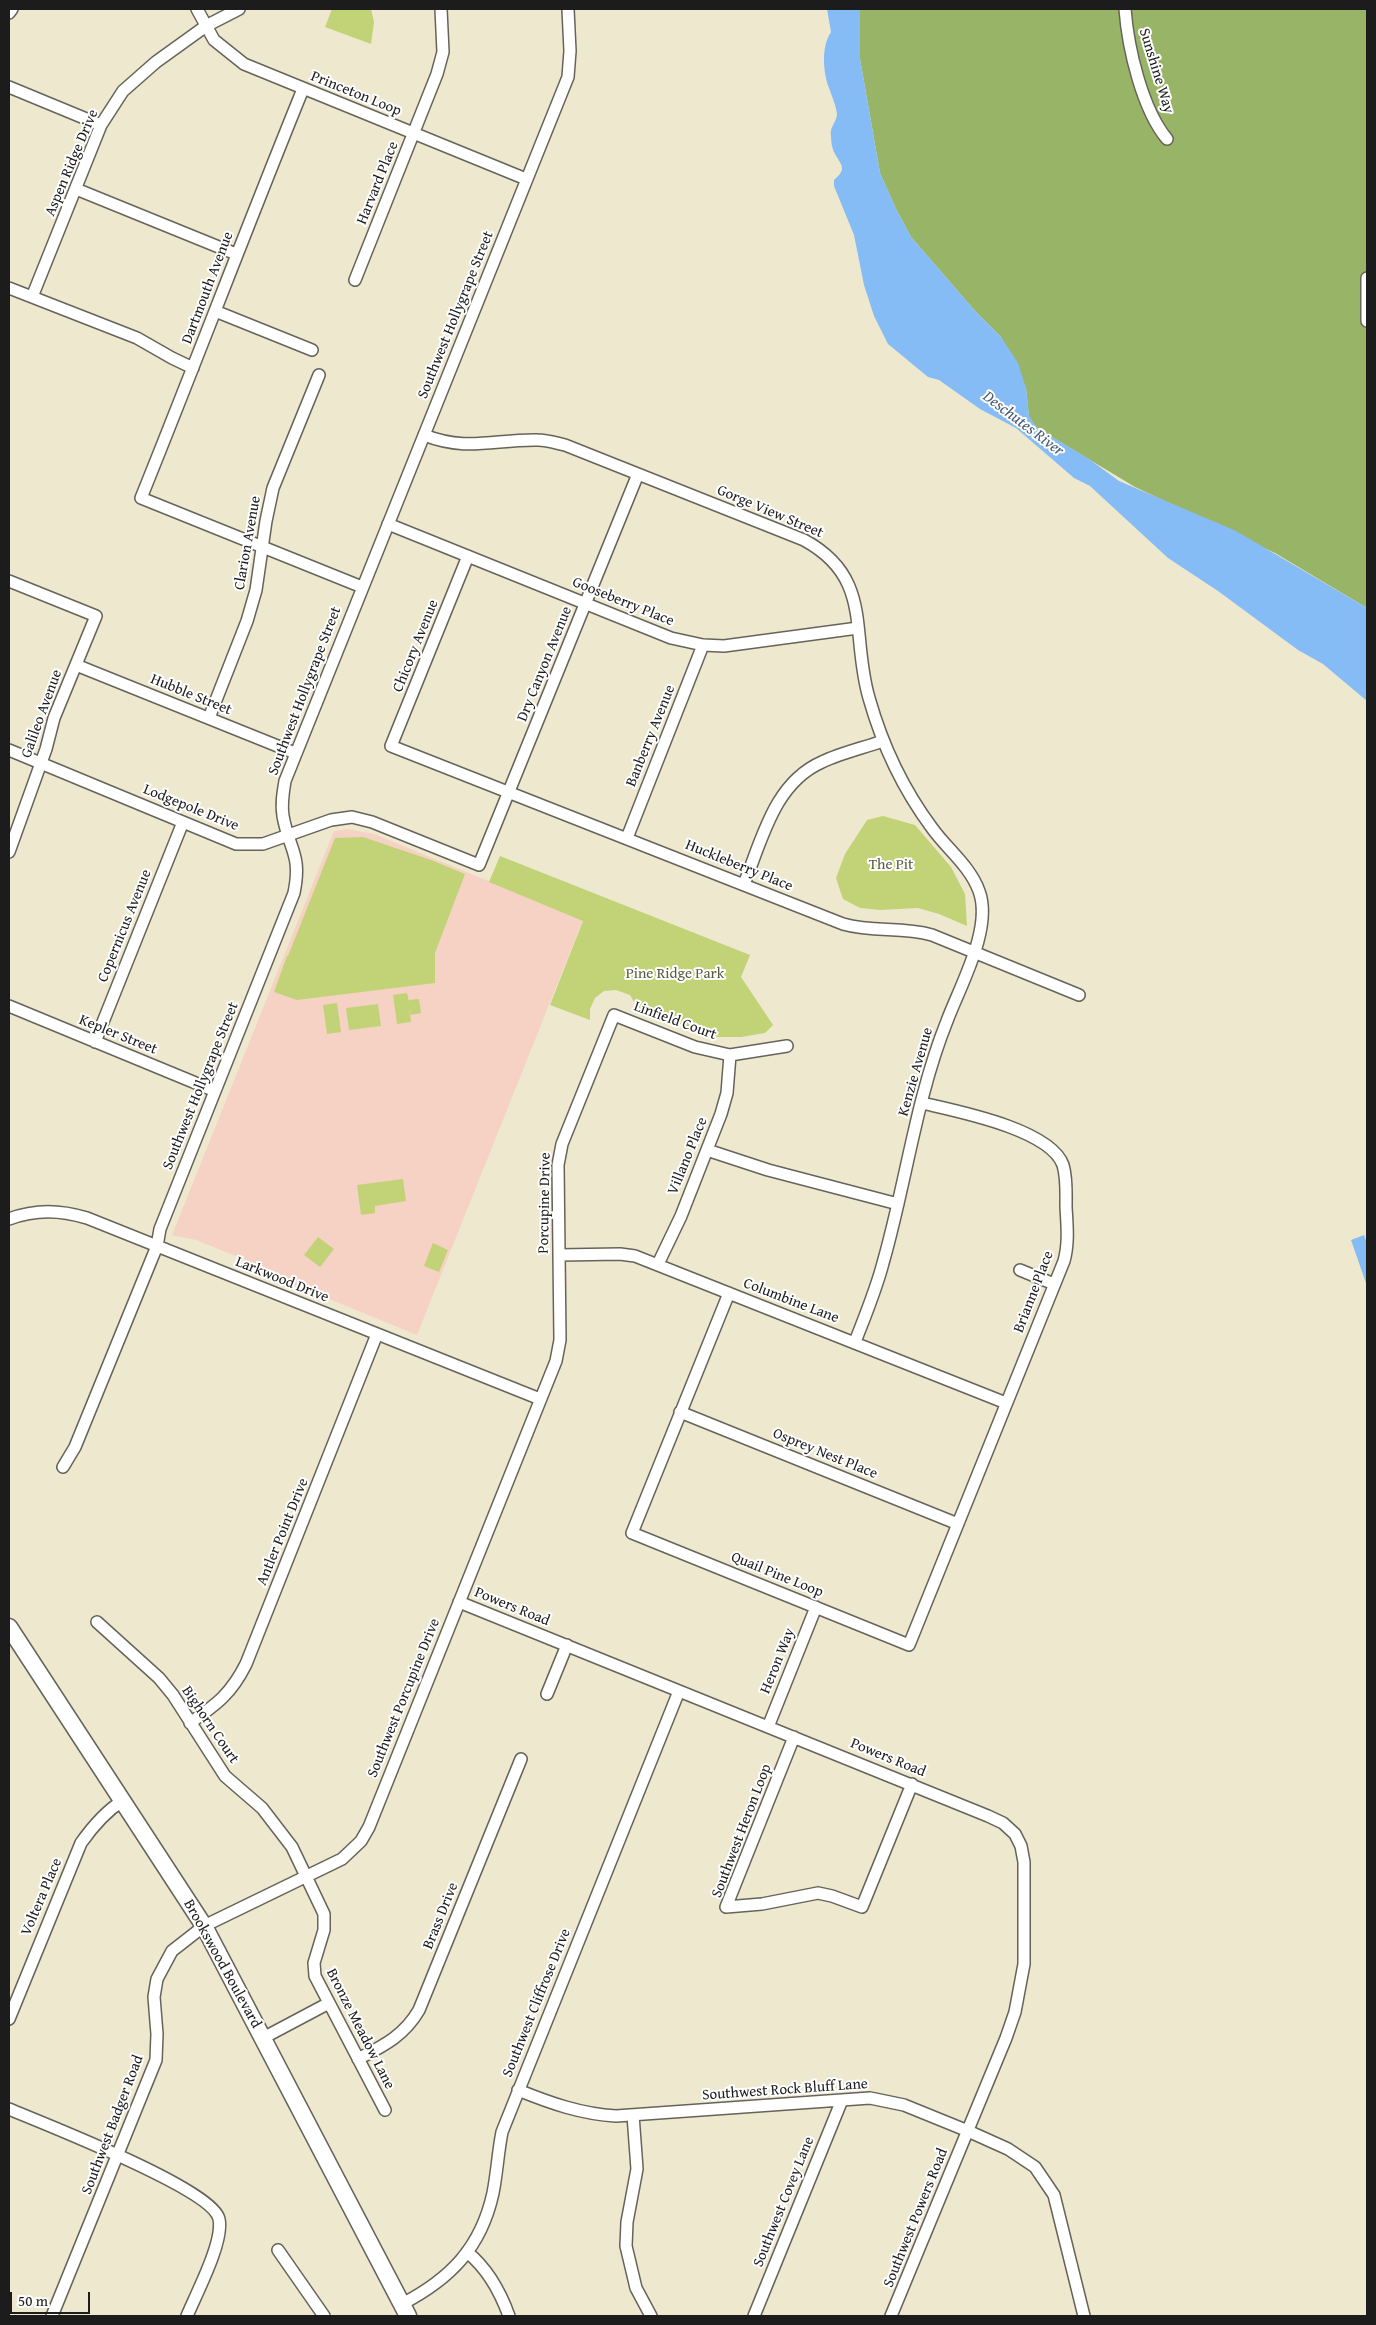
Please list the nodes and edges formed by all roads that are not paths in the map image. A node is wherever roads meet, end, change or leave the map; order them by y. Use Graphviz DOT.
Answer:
graph roads {
  1 [pos="12,9"];
  2 [pos="197,9"];
  3 [pos="238,9"];
  4 [pos="441,9"];
  5 [pos="568,9"];
  6 [pos="1125,9"];
  7 [pos="9,13"];
  8 [pos="206,26"];
  9 [pos="9,87"];
  10 [pos="304,88"];
  11 [pos="101,125"];
  12 [pos="414,134"];
  13 [pos="1167,139"];
  14 [pos="526,179"];
  15 [pos="76,189"];
  16 [pos="236,254"];
  17 [pos="1367,278"];
  18 [pos="355,280"];
  19 [pos="9,288"];
  20 [pos="32,297"];
  21 [pos="215,311"];
  22 [pos="1367,321"];
  23 [pos="312,350"];
  24 [pos="193,368"];
  25 [pos="319,375"];
  26 [pos="424,435"];
  27 [pos="638,474"];
  28 [pos="388,524"];
  29 [pos="262,547"];
  30 [pos="468,556"];
  31 [pos="9,581"];
  32 [pos="362,587"];
  33 [pos="586,603"];
  34 [pos="858,628"];
  35 [pos="703,645"];
  36 [pos="76,665"];
  37 [pos="209,718"];
  38 [pos="883,741"];
  39 [pos="391,746"];
  40 [pos="9,750"];
  41 [pos="295,753"];
  42 [pos="40,762"];
  43 [pos="510,792"];
  44 [pos="183,822"];
  45 [pos="289,836"];
  46 [pos="627,838"];
  47 [pos="9,852"];
  48 [pos="479,865"];
  49 [pos="744,884"];
  50 [pos="974,951"];
  51 [pos="1079,995"];
  52 [pos="9,1006"];
  53 [pos="614,1015"];
  54 [pos="95,1042"];
  55 [pos="787,1046"];
  56 [pos="730,1055"];
  57 [pos="215,1092"];
  58 [pos="922,1103"];
  59 [pos="707,1150"];
  60 [pos="898,1204"];
  61 [pos="9,1219"];
  62 [pos="157,1246"];
  63 [pos="559,1254"];
  64 [pos="658,1264"];
  65 [pos="1020,1270"];
  66 [pos="1054,1284"];
  67 [pos="729,1293"];
  68 [pos="377,1334"];
  69 [pos="855,1342"];
  70 [pos="540,1399"];
  71 [pos="1006,1403"];
  72 [pos="680,1412"];
  73 [pos="63,1467"];
  74 [pos="958,1524"];
  75 [pos="459,1602"];
  76 [pos="816,1607"];
  77 [pos="96,1622"];
  78 [pos="9,1627"];
  79 [pos="566,1645"];
  80 [pos="679,1691"];
  81 [pos="547,1694"];
  82 [pos="190,1723"];
  83 [pos="768,1726"];
  84 [pos="794,1737"];
  85 [pos="520,1759"];
  86 [pos="912,1784"];
  87 [pos="122,1801"];
  88 [pos="307,1876"];
  89 [pos="204,1926"];
  90 [pos="329,2003"];
  91 [pos="9,2019"];
  92 [pos="263,2038"];
  93 [pos="358,2059"];
  94 [pos="518,2090"];
  95 [pos="842,2100"];
  96 [pos="9,2109"];
  97 [pos="385,2110"];
  98 [pos="633,2115"];
  99 [pos="968,2131"];
  100 [pos="119,2154"];
  101 [pos="278,2250"];
  102 [pos="467,2252"];
  103 [pos="315,2304"];
  104 [pos="405,2310"];
  105 [pos="52,2316"];
  106 [pos="187,2316"];
  107 [pos="310,2316"];
  108 [pos="324,2316"];
  109 [pos="509,2316"];
  110 [pos="651,2316"];
  111 [pos="754,2316"];
  112 [pos="892,2316"];
  113 [pos="1084,2316"];
  1 -- 7 [label="street"];
  2 -- 8 [label="street, Princeton Loop"];
  3 -- 8 [label="street, Aspen Ridge Drive"];
  4 -- 12 [label="street, Harvard Place"];
  5 -- 14 [label="street, Southwest Hollygrape Street"];
  6 -- 13 [label="street, Sunshine Way"];
  8 -- 10 [label="street, Princeton Loop"];
  8 -- 11 [label="street, Aspen Ridge Drive"];
  9 -- 11 [label="street"];
  10 -- 12 [label="street, Princeton Loop"];
  10 -- 16 [label="street, Dartmouth Avenue"];
  11 -- 15 [label="street, Aspen Ridge Drive"];
  12 -- 14 [label="street, Princeton Loop"];
  12 -- 18 [label="street, Harvard Place"];
  14 -- 26 [label="street, Southwest Hollygrape Street"];
  15 -- 16 [label="street"];
  15 -- 20 [label="street, Aspen Ridge Drive"];
  16 -- 21 [label="street, Dartmouth Avenue"];
  17 -- 22 [label="street"];
  19 -- 20 [label="street"];
  20 -- 24 [label="street"];
  21 -- 23 [label="street"];
  21 -- 24 [label="street, Dartmouth Avenue"];
  24 -- 29 [label="street, Dartmouth Avenue"];
  25 -- 29 [label="street, Clarion Avenue"];
  26 -- 27 [label="street, Gorge View Street"];
  26 -- 28 [label="street, Southwest Hollygrape Street"];
  27 -- 33 [label="street, Dry Canyon Avenue"];
  27 -- 34 [label="street, Gorge View Street"];
  28 -- 30 [label="street, Gooseberry Place"];
  28 -- 32 [label="street, Southwest Hollygrape Street"];
  29 -- 32 [label="street"];
  29 -- 37 [label="street, Clarion Avenue"];
  30 -- 33 [label="street, Gooseberry Place"];
  30 -- 39 [label="street, Chicory Avenue"];
  31 -- 36 [label="street, Galileo Avenue"];
  32 -- 41 [label="street, Southwest Hollygrape Street"];
  33 -- 35 [label="street, Gooseberry Place"];
  33 -- 43 [label="street, Dry Canyon Avenue"];
  34 -- 35 [label="street, Gooseberry Place"];
  34 -- 38 [label="street, Gorge View Street"];
  35 -- 46 [label="street, Banberry Avenue"];
  36 -- 37 [label="street, Hubble Street"];
  36 -- 42 [label="street, Galileo Avenue"];
  37 -- 41 [label="street, Hubble Street"];
  38 -- 49 [label="street"];
  38 -- 50 [label="street, Gorge View Street"];
  39 -- 43 [label="street, Huckleberry Place"];
  40 -- 42 [label="street, Lodgepole Drive"];
  41 -- 45 [label="street, Southwest Hollygrape Street"];
  42 -- 44 [label="street, Lodgepole Drive"];
  42 -- 47 [label="street, Galileo Avenue"];
  43 -- 46 [label="street, Huckleberry Place"];
  43 -- 48 [label="street, Dry Canyon Avenue"];
  44 -- 45 [label="street, Lodgepole Drive"];
  44 -- 54 [label="street, Copernicus Avenue"];
  45 -- 48 [label="street, Lodgepole Drive"];
  45 -- 57 [label="street, Southwest Hollygrape Street"];
  46 -- 49 [label="street, Huckleberry Place"];
  49 -- 50 [label="street, Huckleberry Place"];
  50 -- 51 [label="street, Huckleberry Place"];
  50 -- 58 [label="street, Kenzie Avenue"];
  52 -- 54 [label="street, Kepler Street"];
  53 -- 56 [label="street, Linfield Court"];
  53 -- 63 [label="street, Porcupine Drive"];
  54 -- 57 [label="street, Kepler Street"];
  55 -- 56 [label="street, Linfield Court"];
  56 -- 59 [label="street, Villano Place"];
  57 -- 62 [label="street, Southwest Hollygrape Street"];
  58 -- 60 [label="street, Kenzie Avenue"];
  58 -- 66 [label="street, Brianne Place"];
  59 -- 60 [label="street"];
  59 -- 64 [label="street, Villano Place"];
  60 -- 69 [label="street, Kenzie Avenue"];
  61 -- 62 [label="street, Larkwood Drive"];
  62 -- 68 [label="street, Larkwood Drive"];
  62 -- 73 [label="street, Southwest Hollygrape Street"];
  63 -- 64 [label="street, Columbine Lane"];
  63 -- 70 [label="street, Porcupine Drive"];
  64 -- 67 [label="street, Columbine Lane"];
  65 -- 66 [label="street"];
  66 -- 71 [label="street, Brianne Place"];
  67 -- 69 [label="street, Columbine Lane"];
  67 -- 72 [label="street, Quail Pine Loop"];
  68 -- 70 [label="street, Larkwood Drive"];
  68 -- 82 [label="street, Antler Point Drive"];
  69 -- 71 [label="street, Columbine Lane"];
  70 -- 75 [label="street, Southwest Porcupine Drive"];
  71 -- 74 [label="street, Quail Pine Loop"];
  72 -- 74 [label="street, Osprey Nest Place"];
  72 -- 76 [label="street, Quail Pine Loop"];
  74 -- 76 [label="street, Quail Pine Loop"];
  75 -- 79 [label="street, Powers Road"];
  75 -- 88 [label="street, Southwest Porcupine Drive"];
  76 -- 83 [label="street, Heron Way"];
  77 -- 82 [label="street, Bighorn Court"];
  78 -- 87 [label="main road, Brookswood Boulevard"];
  79 -- 80 [label="street, Powers Road"];
  79 -- 81 [label="street"];
  80 -- 83 [label="street, Powers Road"];
  80 -- 94 [label="street, Southwest Cliffrose Drive"];
  82 -- 88 [label="street, Bighorn Court"];
  83 -- 84 [label="street, Powers Road"];
  84 -- 86 [label="street, Powers Road"];
  84 -- 86 [label="street, Southwest Heron Loop"];
  85 -- 93 [label="street, Brass Drive"];
  86 -- 99 [label="street, Powers Road"];
  87 -- 89 [label="main road, Brookswood Boulevard"];
  87 -- 91 [label="street, Voltera Place"];
  88 -- 89 [label="street, Southwest Porcupine Drive"];
  88 -- 90 [label="street, Bronze Meadow Lane"];
  89 -- 92 [label="main road, Brookswood Boulevard"];
  89 -- 100 [label="street, Southwest Badger Road"];
  90 -- 92 [label="street"];
  90 -- 93 [label="street, Bronze Meadow Lane"];
  92 -- 104 [label="main road, Brookswood Boulevard"];
  93 -- 97 [label="street, Bronze Meadow Lane"];
  94 -- 98 [label="street, Southwest Rock Bluff Lane"];
  94 -- 102 [label="street, Southwest Cliffrose Drive"];
  95 -- 98 [label="street, Southwest Rock Bluff Lane"];
  95 -- 99 [label="street, Southwest Rock Bluff Lane"];
  95 -- 111 [label="street, Southwest Covey Lane"];
  96 -- 100 [label="street"];
  98 -- 110 [label="street"];
  99 -- 112 [label="street, Southwest Powers Road"];
  99 -- 113 [label="street, Southwest Rock Bluff Lane"];
  100 -- 105 [label="street, Southwest Badger Road"];
  100 -- 106 [label="street"];
  101 -- 103 [label="street"];
  102 -- 104 [label="street, Southwest Cliffrose Drive"];
  102 -- 109 [label="street"];
  103 -- 107 [label="street"];
  103 -- 108 [label="street"];
}
